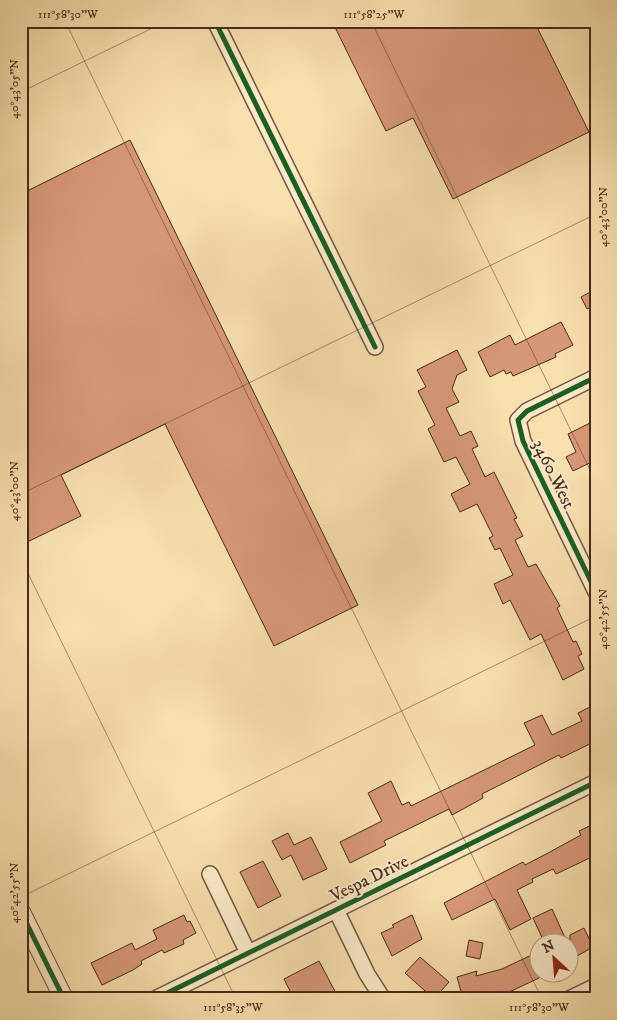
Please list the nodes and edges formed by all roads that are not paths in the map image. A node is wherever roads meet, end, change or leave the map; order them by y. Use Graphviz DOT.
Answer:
graph roads {
  1 [pos="216,21"];
  2 [pos="375,346"];
  3 [pos="596,377"];
  4 [pos="596,592"];
  5 [pos="596,782"];
  6 [pos="210,874"];
  7 [pos="336,910"];
  8 [pos="21,912"];
  9 [pos="248,953"];
  10 [pos="596,986"];
  11 [pos="64,999"];
  12 [pos="155,999"];
  13 [pos="384,999"];
  14 [pos="569,999"];
  1 -- 2 [label="street"];
  3 -- 4 [label="street, 3460 West"];
  5 -- 7 [label="street, Vespa Drive"];
  6 -- 9 [label="street"];
  7 -- 9 [label="street, Vespa Drive"];
  7 -- 13 [label="street"];
  8 -- 11 [label="street"];
  9 -- 12 [label="street, Vespa Drive"];
  10 -- 14 [label="street"];
}
